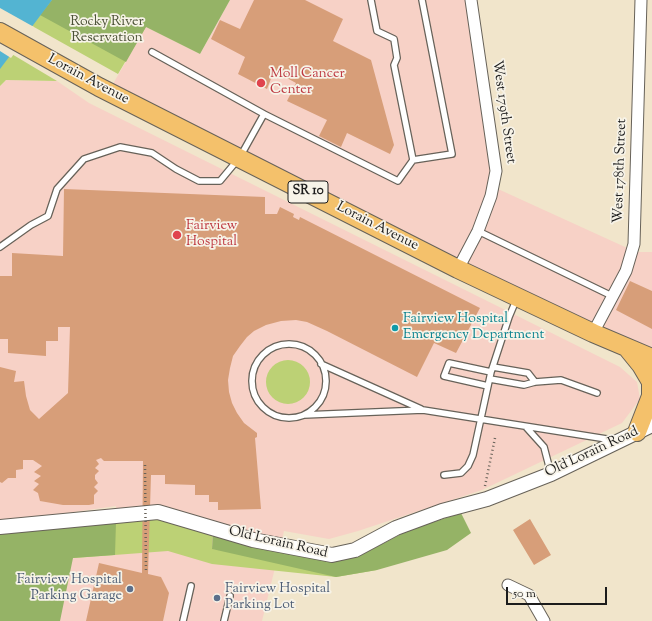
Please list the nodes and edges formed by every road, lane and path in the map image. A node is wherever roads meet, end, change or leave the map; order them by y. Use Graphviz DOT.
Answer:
graph roads {
  1 [pos="371,0"];
  2 [pos="422,0"];
  3 [pos="470,0"];
  4 [pos="641,0"];
  5 [pos="0,32"];
  6 [pos="152,52"];
  7 [pos="264,114"];
  8 [pos="240,157"];
  9 [pos="413,160"];
  10 [pos="478,231"];
  11 [pos="0,247"];
  12 [pos="458,269"];
  13 [pos="612,296"];
  14 [pos="517,297"];
  15 [pos="593,333"];
  16 [pos="628,348"];
  17 [pos="652,358"];
  18 [pos="322,364"];
  19 [pos="492,370"];
  20 [pos="490,379"];
  21 [pos="535,382"];
  22 [pos="488,386"];
  23 [pos="597,393"];
  24 [pos="423,410"];
  25 [pos="304,415"];
  26 [pos="481,419"];
  27 [pos="526,426"];
  28 [pos="645,428"];
  29 [pos="495,438"];
  30 [pos="618,441"];
  31 [pos="145,465"];
  32 [pos="551,474"];
  33 [pos="444,475"];
  34 [pos="485,489"];
  35 [pos="0,527"];
  36 [pos="146,573"];
  37 [pos="508,585"];
  38 [pos="191,586"];
  39 [pos="230,596"];
  40 [pos="183,621"];
  41 [pos="224,621"];
  42 [pos="544,621"];
  1 -- 9 [label="lane"];
  2 -- 9 [label="lane"];
  3 -- 10 [label="street, West 179th Street"];
  4 -- 13 [label="street, West 178th Street"];
  5 -- 8 [label="main road, Lorain Avenue / SR 10"];
  6 -- 7 [label="lane"];
  7 -- 8 [label="lane"];
  7 -- 9 [label="lane"];
  8 -- 11 [label="lane"];
  8 -- 12 [label="main road, Lorain Avenue / SR 10"];
  10 -- 12 [label="street, West 179th Street"];
  10 -- 13 [label="lane"];
  12 -- 14 [label="main road, Lorain Avenue / SR 10"];
  13 -- 15 [label="street, West 178th Street"];
  14 -- 15 [label="main road, Lorain Avenue / SR 10"];
  14 -- 19 [label="lane"];
  15 -- 16 [label="main road, Lorain Avenue / SR 10"];
  16 -- 17 [label="main road, Lorain Avenue / SR 10"];
  16 -- 28 [label="main road"];
  18 -- 24 [label="lane"];
  18 -- 25 [label="lane"];
  18 -- 25 [label="lane"];
  19 -- 20 [label="lane"];
  19 -- 21 [label="lane"];
  19 -- 22 [label="lane"];
  20 -- 21 [label="lane"];
  20 -- 22 [label="lane"];
  21 -- 23 [label="lane"];
  22 -- 26 [label="lane"];
  24 -- 25 [label="lane"];
  24 -- 26 [label="lane"];
  26 -- 27 [label="lane"];
  26 -- 33 [label="lane"];
  27 -- 30 [label="lane"];
  27 -- 32 [label="lane"];
  28 -- 30 [label="street, Old Lorain Road"];
  29 -- 34 [label="path"];
  30 -- 32 [label="street, Old Lorain Road"];
  31 -- 36 [label="path, bridge"];
  32 -- 35 [label="street, Old Lorain Road"];
  37 -- 42 [label="street"];
  38 -- 40 [label="lane"];
  39 -- 41 [label="lane"];
}
